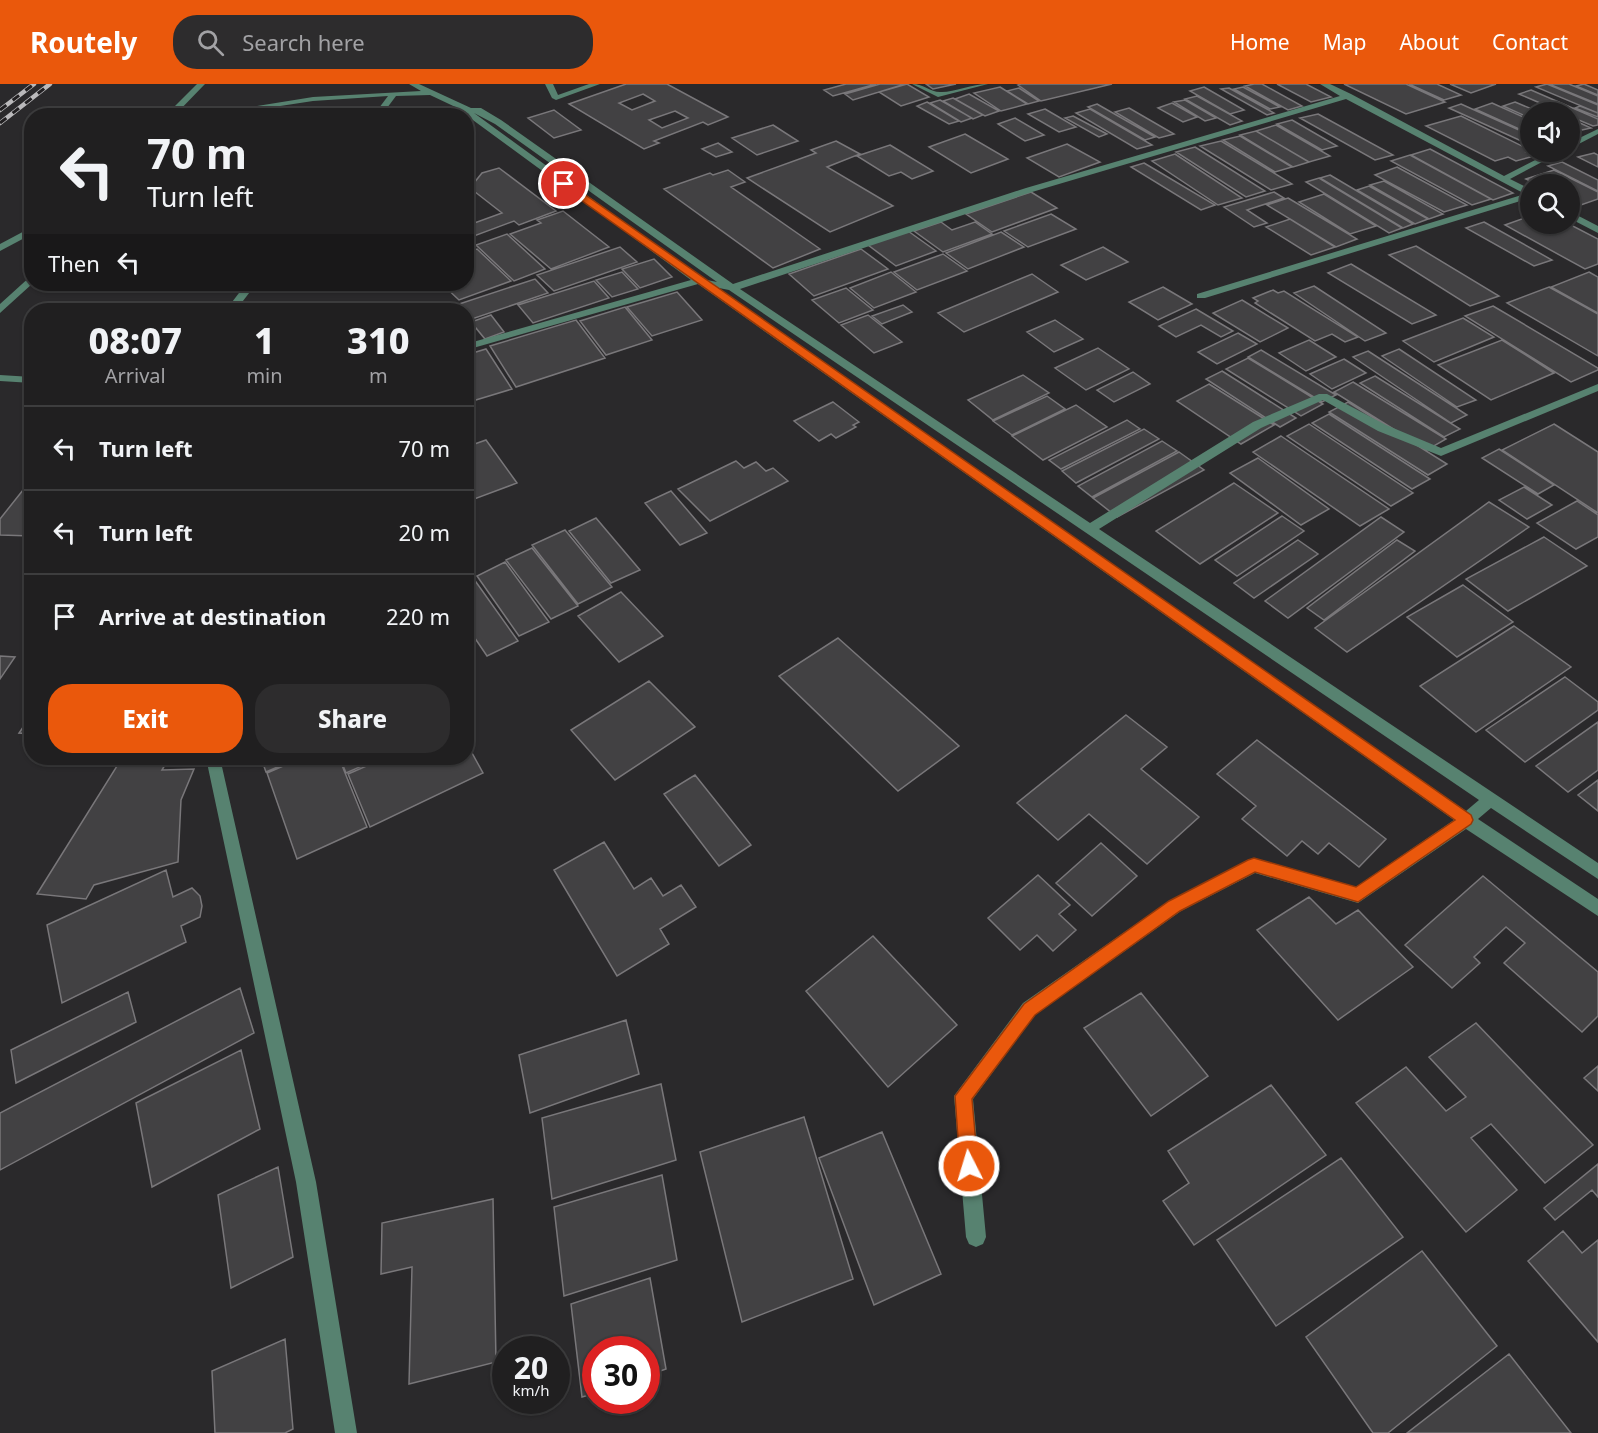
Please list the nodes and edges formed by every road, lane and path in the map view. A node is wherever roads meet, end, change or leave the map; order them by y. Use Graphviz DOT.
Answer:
graph roads {
  1 [pos="201,84"];
  2 [pos="549,84"];
  3 [pos="596,84"];
  4 [pos="916,84"];
  5 [pos="984,84"];
  6 [pos="1324,84"];
  7 [pos="414,85"];
  8 [pos="394,93"];
  9 [pos="431,93"];
  10 [pos="1348,96"];
  11 [pos="178,108"];
  12 [pos="248,108"];
  13 [pos="383,108"];
  14 [pos="464,108"];
  15 [pos="474,110"];
  16 [pos="474,119"];
  17 [pos="1598,131"];
  18 [pos="1580,140"];
  19 [pos="1537,162"];
  20 [pos="1504,178"];
  21 [pos="1520,188"];
  22 [pos="1520,197"];
  23 [pos="1580,220"];
  24 [pos="1598,230"];
  25 [pos="24,234"];
  26 [pos="0,248"];
  27 [pos="699,281"];
  28 [pos="24,286"];
  29 [pos="732,288"];
  30 [pos="245,291"];
  31 [pos="1201,296"];
  32 [pos="236,303"];
  33 [pos="0,310"];
  34 [pos="474,345"];
  35 [pos="0,378"];
  36 [pos="24,380"];
  37 [pos="1598,387"];
  38 [pos="1090,529"];
  39 [pos="215,765"];
  40 [pos="1490,800"];
  41 [pos="1466,820"];
  42 [pos="1598,872"];
  43 [pos="1598,908"];
  44 [pos="976,1237"];
  45 [pos="346,1433"];
  1 -- 11 [label="street"];
  2 -- 3 [label="street"];
  4 -- 5 [label="street"];
  6 -- 10 [label="street"];
  7 -- 9 [label="street"];
  8 -- 9 [label="street"];
  8 -- 12 [label="street"];
  8 -- 13 [label="street"];
  9 -- 14 [label="street"];
  10 -- 20 [label="street"];
  10 -- 29 [label="street"];
  15 -- 29 [label="street"];
  16 -- 27 [label="street"];
  17 -- 18 [label="street"];
  19 -- 20 [label="street"];
  20 -- 21 [label="street"];
  22 -- 31 [label="street"];
  23 -- 24 [label="street"];
  25 -- 26 [label="street"];
  27 -- 29 [label="street"];
  27 -- 34 [label="street"];
  27 -- 41 [label="street"];
  28 -- 33 [label="street"];
  29 -- 38 [label="street"];
  30 -- 32 [label="street"];
  35 -- 36 [label="street"];
  37 -- 38 [label="street"];
  38 -- 40 [label="street"];
  39 -- 45 [label="street"];
  40 -- 41 [label="street"];
  40 -- 42 [label="street"];
  41 -- 43 [label="street"];
  41 -- 44 [label="street"];
}
